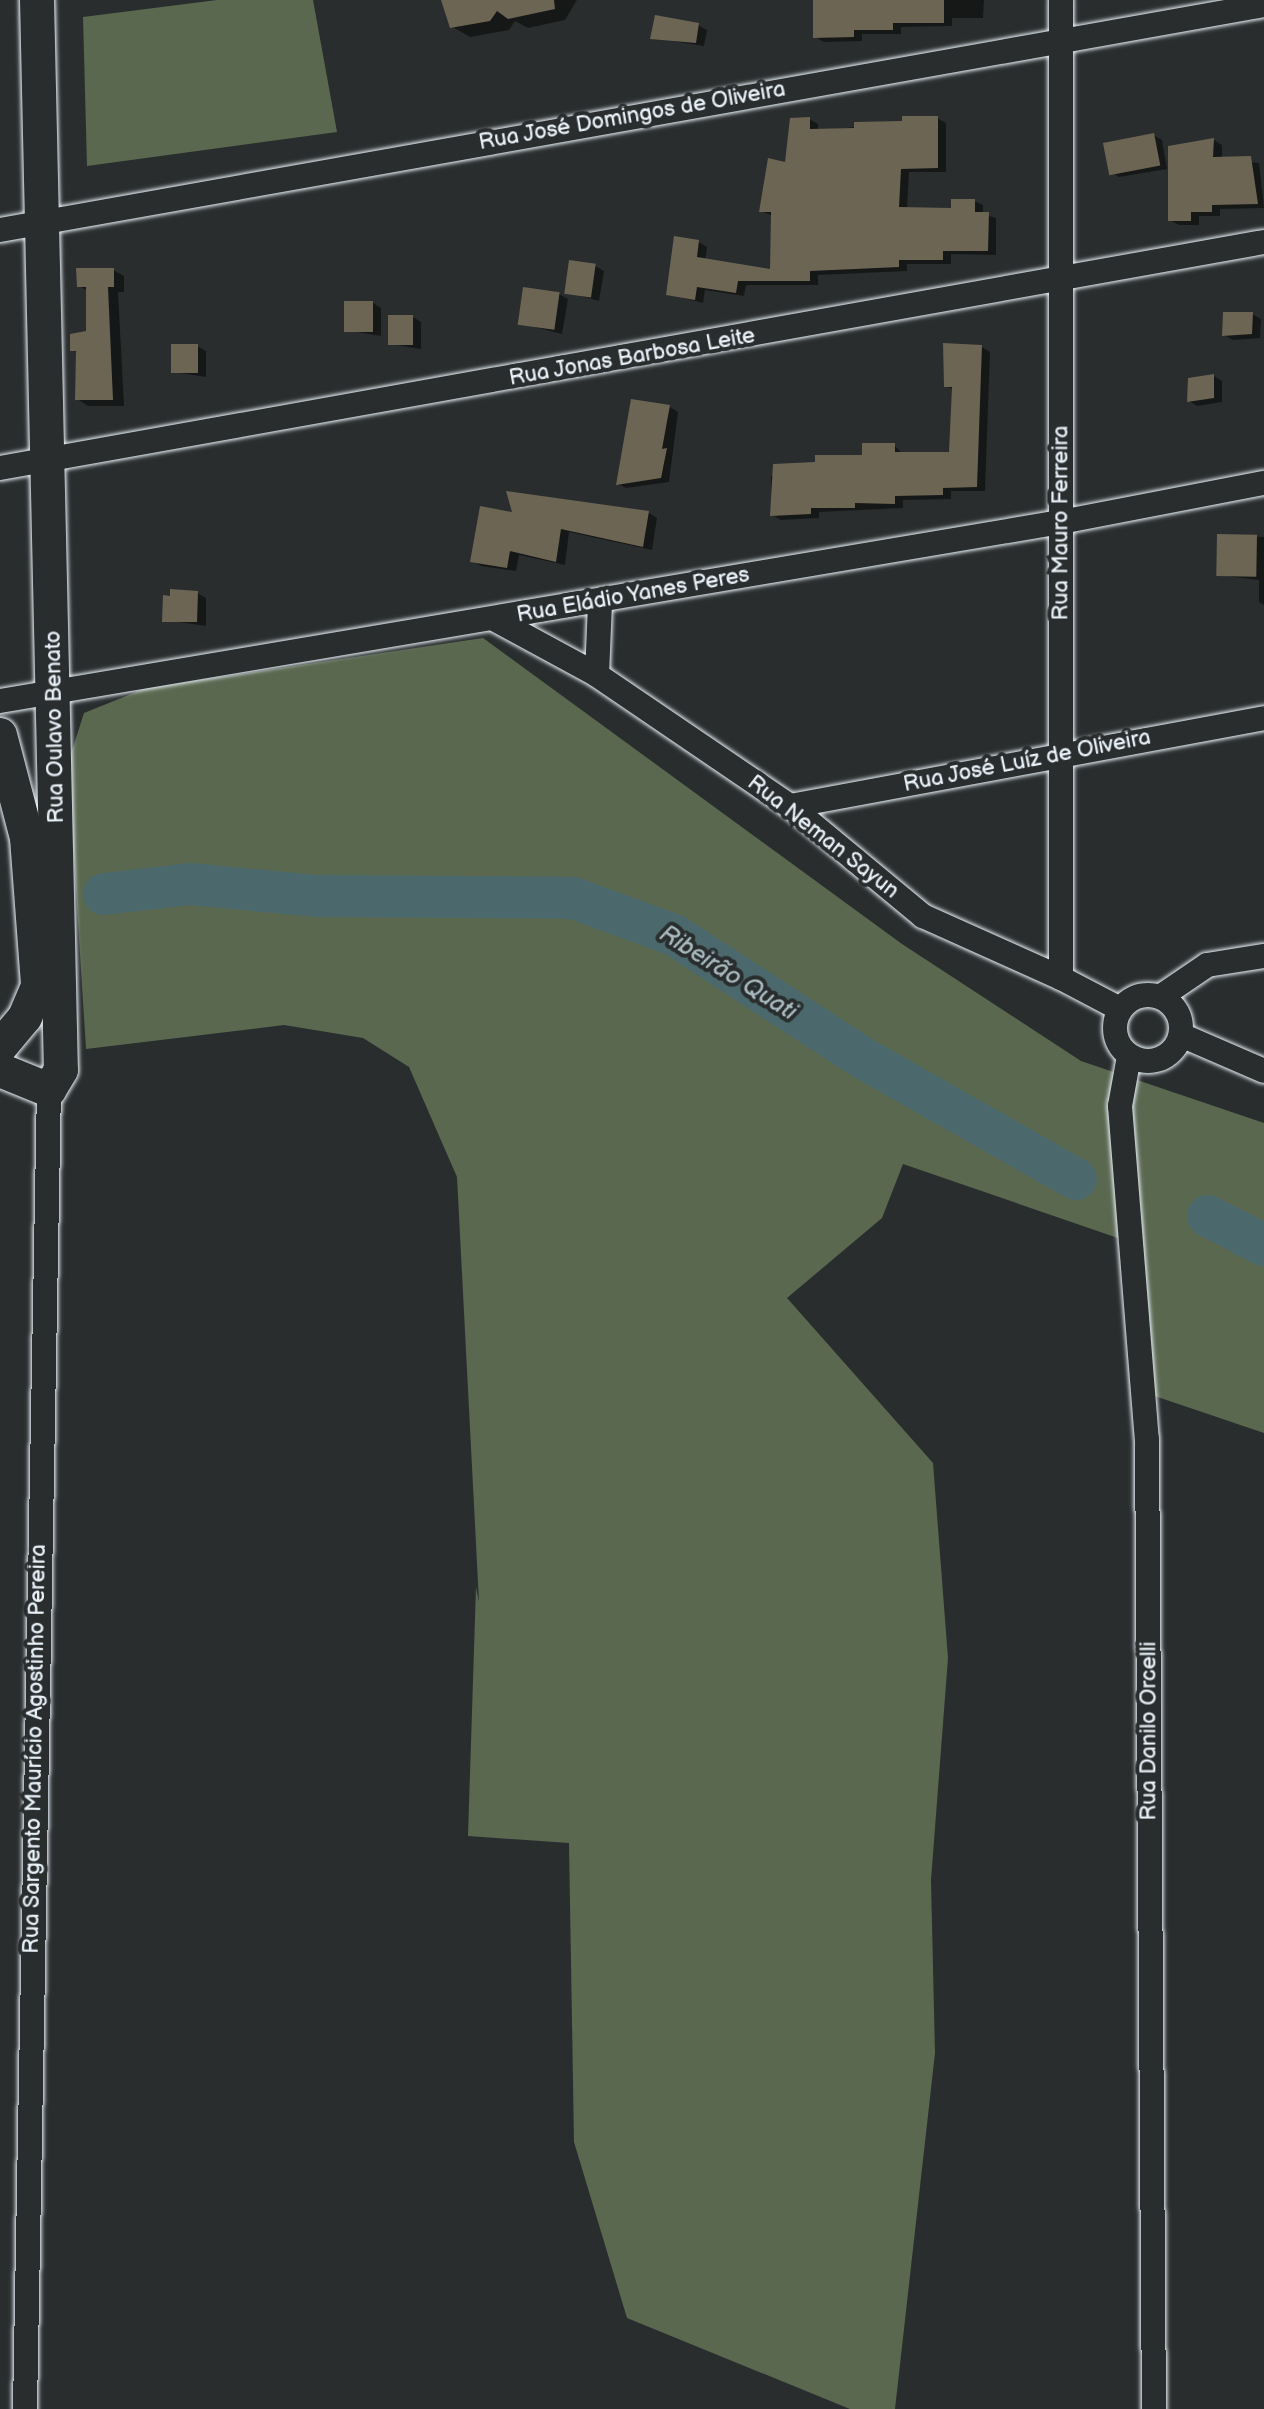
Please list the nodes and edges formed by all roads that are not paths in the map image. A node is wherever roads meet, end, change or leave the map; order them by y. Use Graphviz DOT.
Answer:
graph roads {
  1 [pos="37,0"];
  2 [pos="1061,0"];
  3 [pos="1264,5"];
  4 [pos="1061,38"];
  5 [pos="43,223"];
  6 [pos="0,230"];
  7 [pos="1264,242"];
  8 [pos="1061,279"];
  9 [pos="50,462"];
  10 [pos="0,468"];
  11 [pos="1264,483"];
  12 [pos="1061,522"];
  13 [pos="600,602"];
  14 [pos="494,619"];
  15 [pos="597,675"];
  16 [pos="55,691"];
  17 [pos="0,701"];
  18 [pos="1264,718"];
  19 [pos="0,735"];
  20 [pos="1060,754"];
  21 [pos="790,806"];
  22 [pos="1264,956"];
  23 [pos="1061,978"];
  24 [pos="38,986"];
  25 [pos="1160,997"];
  26 [pos="1120,1009"];
  27 [pos="1181,1035"];
  28 [pos="0,1047"];
  29 [pos="1129,1056"];
  30 [pos="0,1070"];
  31 [pos="1264,1071"];
  32 [pos="49,1090"];
  33 [pos="25,2409"];
  34 [pos="1154,2409"];
  1 -- 5 [label="street, Rua Oulavo Benato"];
  2 -- 4 [label="street, Rua Mauro Ferreira"];
  3 -- 4 [label="street, Rua José Domingos de Oliveira"];
  4 -- 5 [label="street, Rua José Domingos de Oliveira"];
  4 -- 8 [label="street, Rua Mauro Ferreira"];
  5 -- 6 [label="street, Rua José Domingos de Oliveira"];
  5 -- 9 [label="street, Rua Oulavo Benato"];
  7 -- 8 [label="street, Rua Jonas Barbosa Leite"];
  8 -- 9 [label="street, Rua Jonas Barbosa Leite"];
  8 -- 12 [label="street, Rua Mauro Ferreira"];
  9 -- 10 [label="street, Rua Jonas Barbosa Leite"];
  9 -- 16 [label="street, Rua Oulavo Benato"];
  11 -- 12 [label="street, Rua Eládio Yanes Peres"];
  12 -- 13 [label="street, Rua Eládio Yanes Peres"];
  12 -- 20 [label="street, Rua Mauro Ferreira"];
  13 -- 14 [label="street, Rua Eládio Yanes Peres"];
  13 -- 15 [label="street"];
  14 -- 15 [label="street, Rua Neman Sayun"];
  14 -- 16 [label="street, Rua Eládio Yanes Peres"];
  15 -- 21 [label="street, Rua Neman Sayun"];
  16 -- 17 [label="street, Rua Eládio Yanes Peres"];
  16 -- 32 [label="street, Rua Oulavo Benato"];
  18 -- 20 [label="street, Rua José Luíz de Oliveira"];
  19 -- 24 [label="street, Rua Oulavo Benato"];
  20 -- 21 [label="street, Rua José Luíz de Oliveira"];
  20 -- 23 [label="street, Rua Mauro Ferreira"];
  21 -- 23 [label="street, Rua Neman Sayun"];
  22 -- 25 [label="street"];
  23 -- 26 [label="street"];
  24 -- 28 [label="street"];
  24 -- 32 [label="street, Rua Oulavo Benato"];
  25 -- 26 [label="street"];
  25 -- 27 [label="street"];
  26 -- 29 [label="street"];
  27 -- 29 [label="street"];
  27 -- 31 [label="street"];
  29 -- 34 [label="street, Rua Danilo Orcelli"];
  30 -- 32 [label="street"];
  32 -- 33 [label="street, Rua Sargento Maurício Agostinho Pereira"];
}
